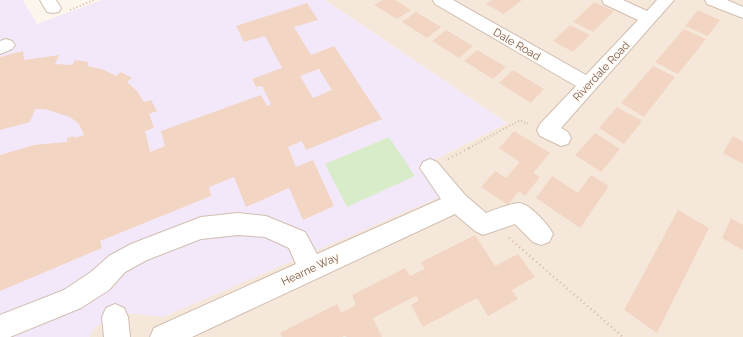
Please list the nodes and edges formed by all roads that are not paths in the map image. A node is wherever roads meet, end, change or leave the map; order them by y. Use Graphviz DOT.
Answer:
graph roads {
  1 [pos="610,0"];
  2 [pos="666,0"];
  3 [pos="713,0"];
  4 [pos="446,1"];
  5 [pos="743,13"];
  6 [pos="649,19"];
  7 [pos="588,85"];
  8 [pos="554,134"];
  9 [pos="430,168"];
  10 [pos="457,202"];
  11 [pos="541,234"];
  12 [pos="311,268"];
  13 [pos="0,328"];
  14 [pos="163,337"];
  1 -- 6 [label="street"];
  2 -- 6 [label="street, Riverdale Road"];
  3 -- 5 [label="street"];
  4 -- 7 [label="street, Dale Road"];
  6 -- 7 [label="street, Riverdale Road"];
  7 -- 8 [label="street, Riverdale Road"];
  9 -- 10 [label="street"];
  10 -- 11 [label="street"];
  10 -- 12 [label="street, Hearne Way"];
  12 -- 13 [label="street"];
  12 -- 14 [label="street, Hearne Way"];
}
